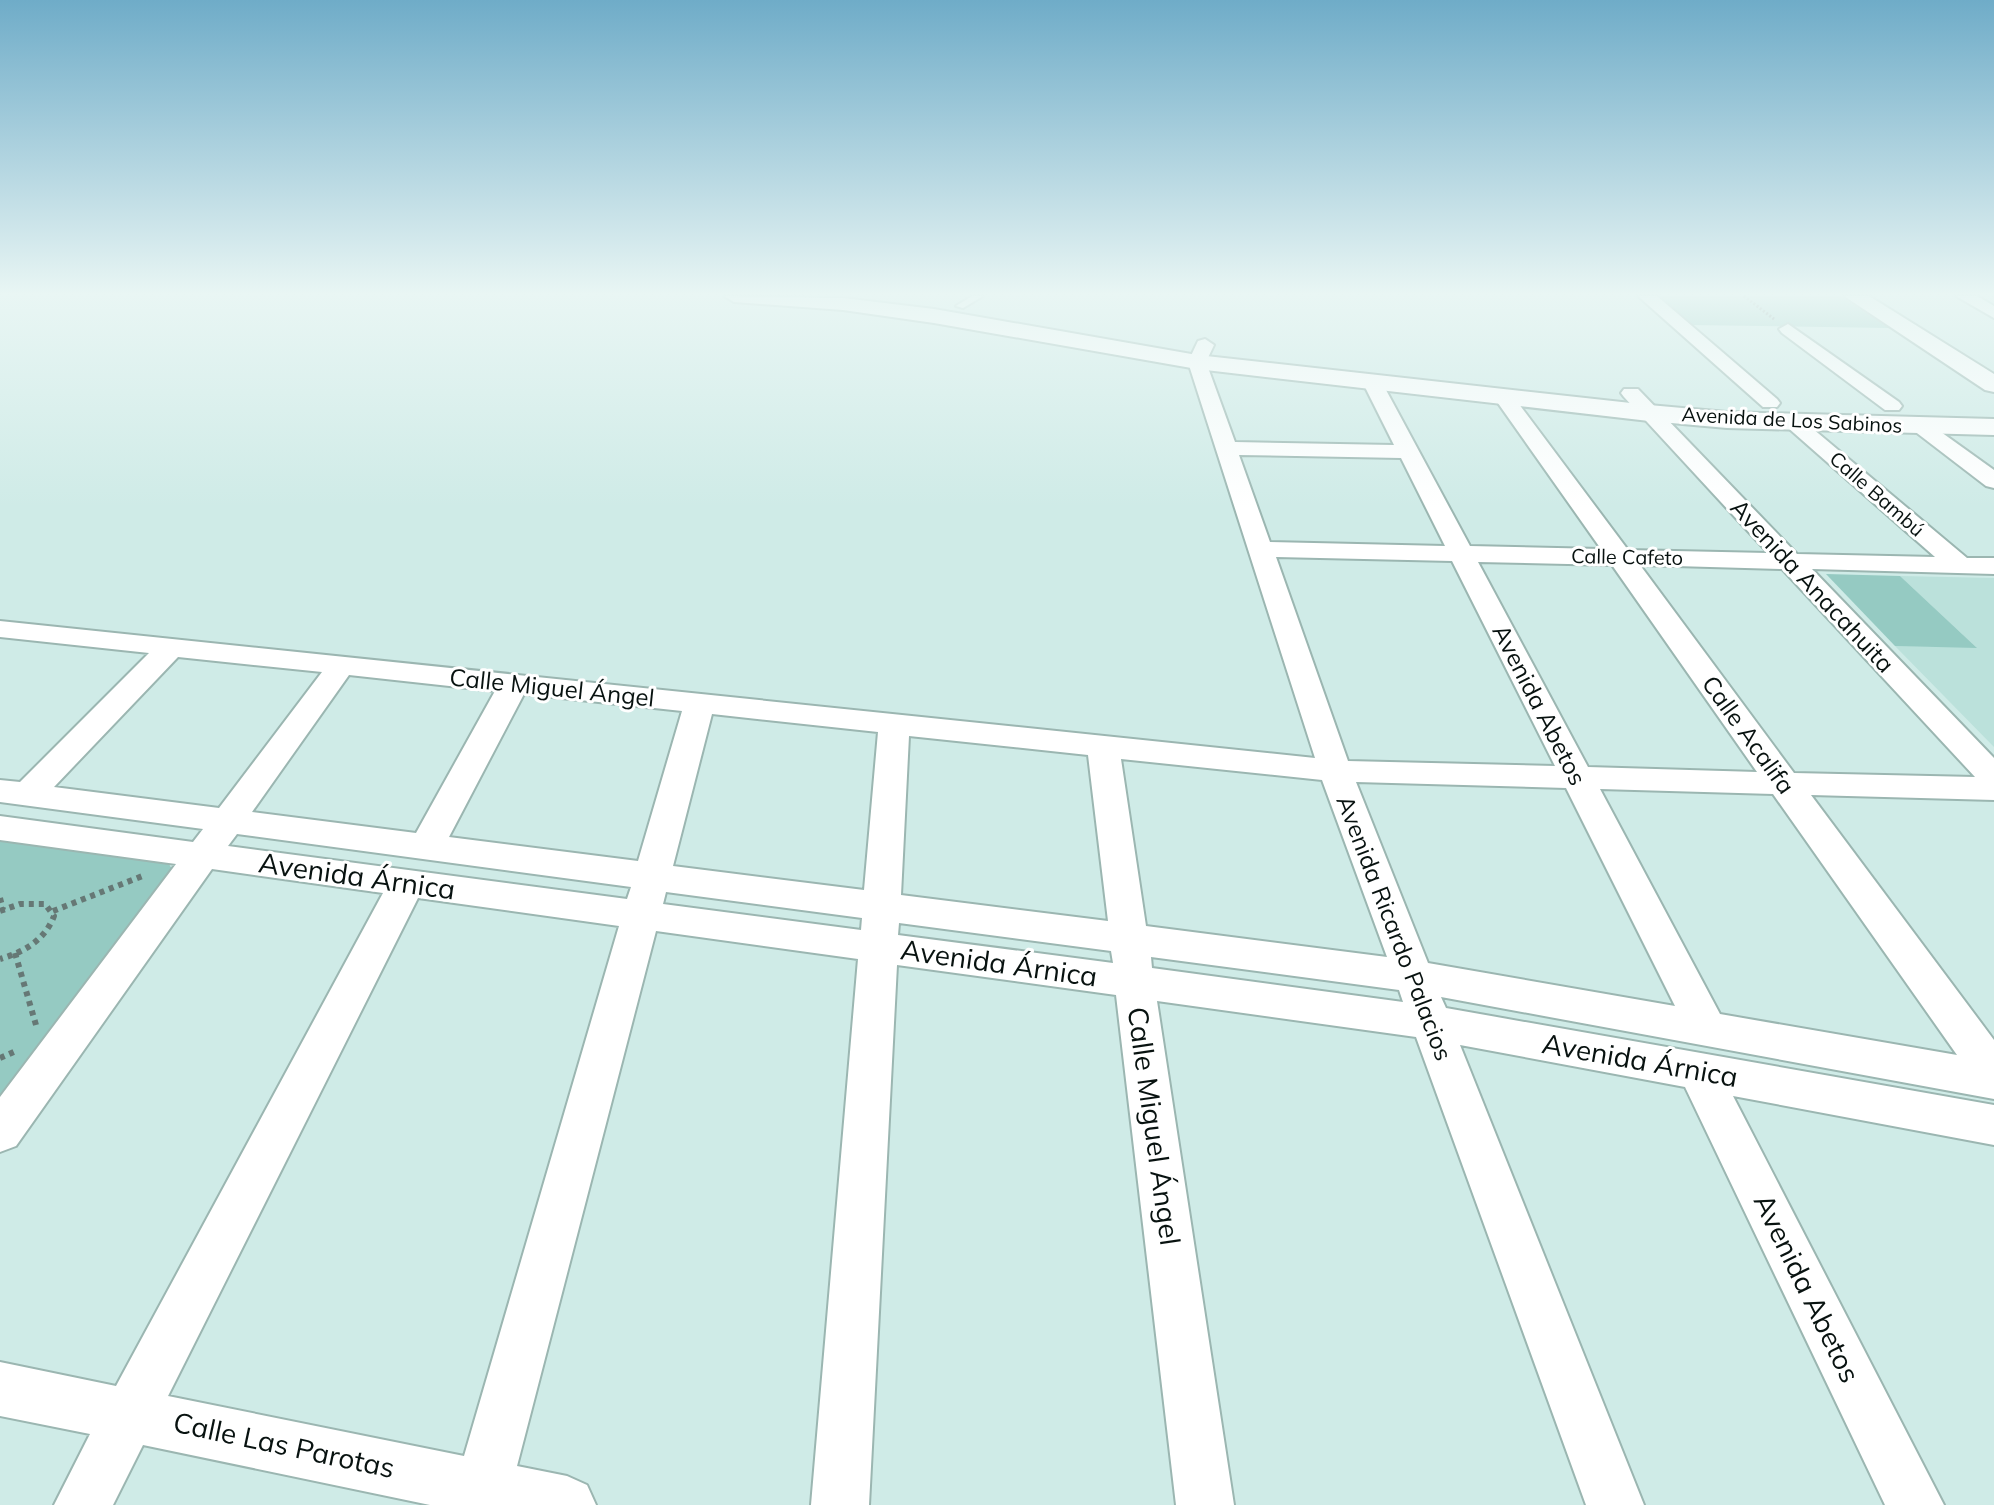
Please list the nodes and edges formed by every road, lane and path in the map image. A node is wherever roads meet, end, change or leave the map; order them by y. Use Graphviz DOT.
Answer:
graph roads {
  1 [pos="1204,366"];
  2 [pos="1282,366"];
  3 [pos="1343,366"];
  4 [pos="1727,366"];
  5 [pos="1838,366"];
  6 [pos="1964,366"];
  7 [pos="1372,381"];
  8 [pos="1994,385"];
  9 [pos="1631,393"];
  10 [pos="1503,396"];
  11 [pos="1770,403"];
  12 [pos="1892,406"];
  13 [pos="1994,408"];
  14 [pos="1649,413"];
  15 [pos="1793,422"];
  16 [pos="1920,426"];
  17 [pos="1994,427"];
  18 [pos="1226,448"];
  19 [pos="1408,452"];
  20 [pos="1994,481"];
  21 [pos="1260,549"];
  22 [pos="1461,554"];
  23 [pos="1620,557"];
  24 [pos="1789,561"];
  25 [pos="1960,565"];
  26 [pos="1994,566"];
  27 [pos="0,629"];
  28 [pos="171,647"];
  29 [pos="342,665"];
  30 [pos="514,684"];
  31 [pos="700,703"];
  32 [pos="894,724"];
  33 [pos="1103,746"];
  34 [pos="1335,771"];
  35 [pos="1577,777"];
  36 [pos="1994,778"];
  37 [pos="1783,783"];
  38 [pos="1994,789"];
  39 [pos="13,793"];
  40 [pos="228,821"];
  41 [pos="0,828"];
  42 [pos="202,855"];
  43 [pos="416,865"];
  44 [pos="148,874"];
  45 [pos="647,895"];
  46 [pos="0,898"];
  47 [pos="2,910"];
  48 [pos="53,911"];
  49 [pos="880,927"];
  50 [pos="1129,939"];
  51 [pos="15,953"];
  52 [pos="0,959"];
  53 [pos="1412,976"];
  54 [pos="1134,982"];
  55 [pos="1430,1022"];
  56 [pos="40,1040"];
  57 [pos="1703,1050"];
  58 [pos="1994,1073"];
  59 [pos="1994,1080"];
  60 [pos="1994,1125"];
  61 [pos="0,1132"];
  62 [pos="0,1389"];
  63 [pos="131,1414"];
  64 [pos="480,1496"];
  65 [pos="83,1505"];
  66 [pos="567,1505"];
  67 [pos="840,1505"];
  68 [pos="1205,1505"];
  69 [pos="1615,1505"];
  70 [pos="1915,1505"];
  1 -- 18 [label="street, Avenida Ricardo Palacios"];
  2 -- 7 [label="street, Avenida de Los Sabinos"];
  3 -- 9 [label="street, Avenida de Los Sabinos"];
  4 -- 11 [label="street"];
  5 -- 12 [label="street"];
  6 -- 8 [label="street"];
  7 -- 10 [label="street, Avenida de Los Sabinos"];
  7 -- 19 [label="street, Avenida Abetos"];
  9 -- 11 [label="street, Avenida de Los Sabinos"];
  9 -- 14 [label="street, Avenida Anacahuita"];
  10 -- 14 [label="street, Avenida de Los Sabinos"];
  10 -- 23 [label="street, Calle Acalifa"];
  11 -- 12 [label="street, Avenida de Los Sabinos"];
  12 -- 13 [label="street, Avenida de Los Sabinos"];
  14 -- 15 [label="street, Avenida de Los Sabinos"];
  14 -- 24 [label="street, Avenida Anacahuita"];
  15 -- 16 [label="street, Avenida de Los Sabinos"];
  15 -- 25 [label="street, Calle Bambú"];
  16 -- 17 [label="street, Avenida de Los Sabinos"];
  16 -- 20 [label="street"];
  18 -- 19 [label="street"];
  18 -- 21 [label="street, Avenida Ricardo Palacios"];
  19 -- 22 [label="street, Avenida Abetos"];
  21 -- 22 [label="street, Calle Cafeto"];
  21 -- 34 [label="street, Avenida Ricardo Palacios"];
  22 -- 23 [label="street, Calle Cafeto"];
  22 -- 35 [label="street, Avenida Abetos"];
  23 -- 24 [label="street, Calle Cafeto"];
  23 -- 37 [label="street, Calle Acalifa"];
  24 -- 25 [label="street, Calle Cafeto"];
  24 -- 36 [label="street, Avenida Anacahuita"];
  25 -- 26 [label="street, Calle Cafeto"];
  27 -- 28 [label="street, Calle Miguel Ángel"];
  28 -- 29 [label="street, Calle Miguel Ángel"];
  28 -- 39 [label="street"];
  29 -- 30 [label="street, Calle Miguel Ángel"];
  29 -- 40 [label="street"];
  30 -- 31 [label="street, Calle Miguel Ángel"];
  30 -- 43 [label="street"];
  31 -- 32 [label="street, Calle Miguel Ángel"];
  31 -- 45 [label="street"];
  32 -- 33 [label="street, Calle Miguel Ángel"];
  32 -- 49 [label="street"];
  33 -- 34 [label="street, Calle Miguel Ángel"];
  33 -- 50 [label="street, Calle Miguel Ángel"];
  34 -- 35 [label="street, Calle Miguel Ángel"];
  34 -- 53 [label="street, Avenida Ricardo Palacios"];
  35 -- 37 [label="street, Calle Miguel Ángel"];
  35 -- 57 [label="street, Avenida Abetos"];
  37 -- 38 [label="street, Calle Miguel Ángel"];
  37 -- 58 [label="street, Calle Acalifa"];
  39 -- 40 [label="street, Avenida Árnica"];
  40 -- 42 [label="street"];
  40 -- 43 [label="street, Avenida Árnica"];
  41 -- 42 [label="street, Avenida Árnica"];
  42 -- 43 [label="street, Avenida Árnica"];
  42 -- 61 [label="street"];
  43 -- 45 [label="street, Avenida Árnica"];
  43 -- 63 [label="street"];
  44 -- 48 [label="path"];
  45 -- 49 [label="street, Avenida Árnica"];
  45 -- 64 [label="street"];
  46 -- 47 [label="path"];
  47 -- 48 [label="path"];
  48 -- 51 [label="path"];
  49 -- 50 [label="street, Avenida Árnica"];
  49 -- 54 [label="street, Avenida Árnica"];
  49 -- 67 [label="street"];
  50 -- 53 [label="street, Avenida Árnica"];
  50 -- 54 [label="street, Calle Miguel Ángel"];
  51 -- 52 [label="path"];
  51 -- 56 [label="path"];
  53 -- 55 [label="street, Avenida Ricardo Palacios"];
  53 -- 57 [label="street, Avenida Árnica"];
  54 -- 55 [label="street, Avenida Árnica"];
  54 -- 68 [label="street, Calle Miguel Ángel"];
  55 -- 57 [label="street, Avenida Árnica"];
  55 -- 69 [label="street, Avenida Ricardo Palacios"];
  57 -- 59 [label="street, Avenida Árnica"];
  57 -- 60 [label="street, Avenida Árnica"];
  57 -- 70 [label="street, Avenida Abetos"];
  62 -- 63 [label="street, Calle Las Parotas"];
  63 -- 64 [label="street, Calle Las Parotas"];
  63 -- 65 [label="street"];
  64 -- 66 [label="street, Calle Las Parotas"];
}
